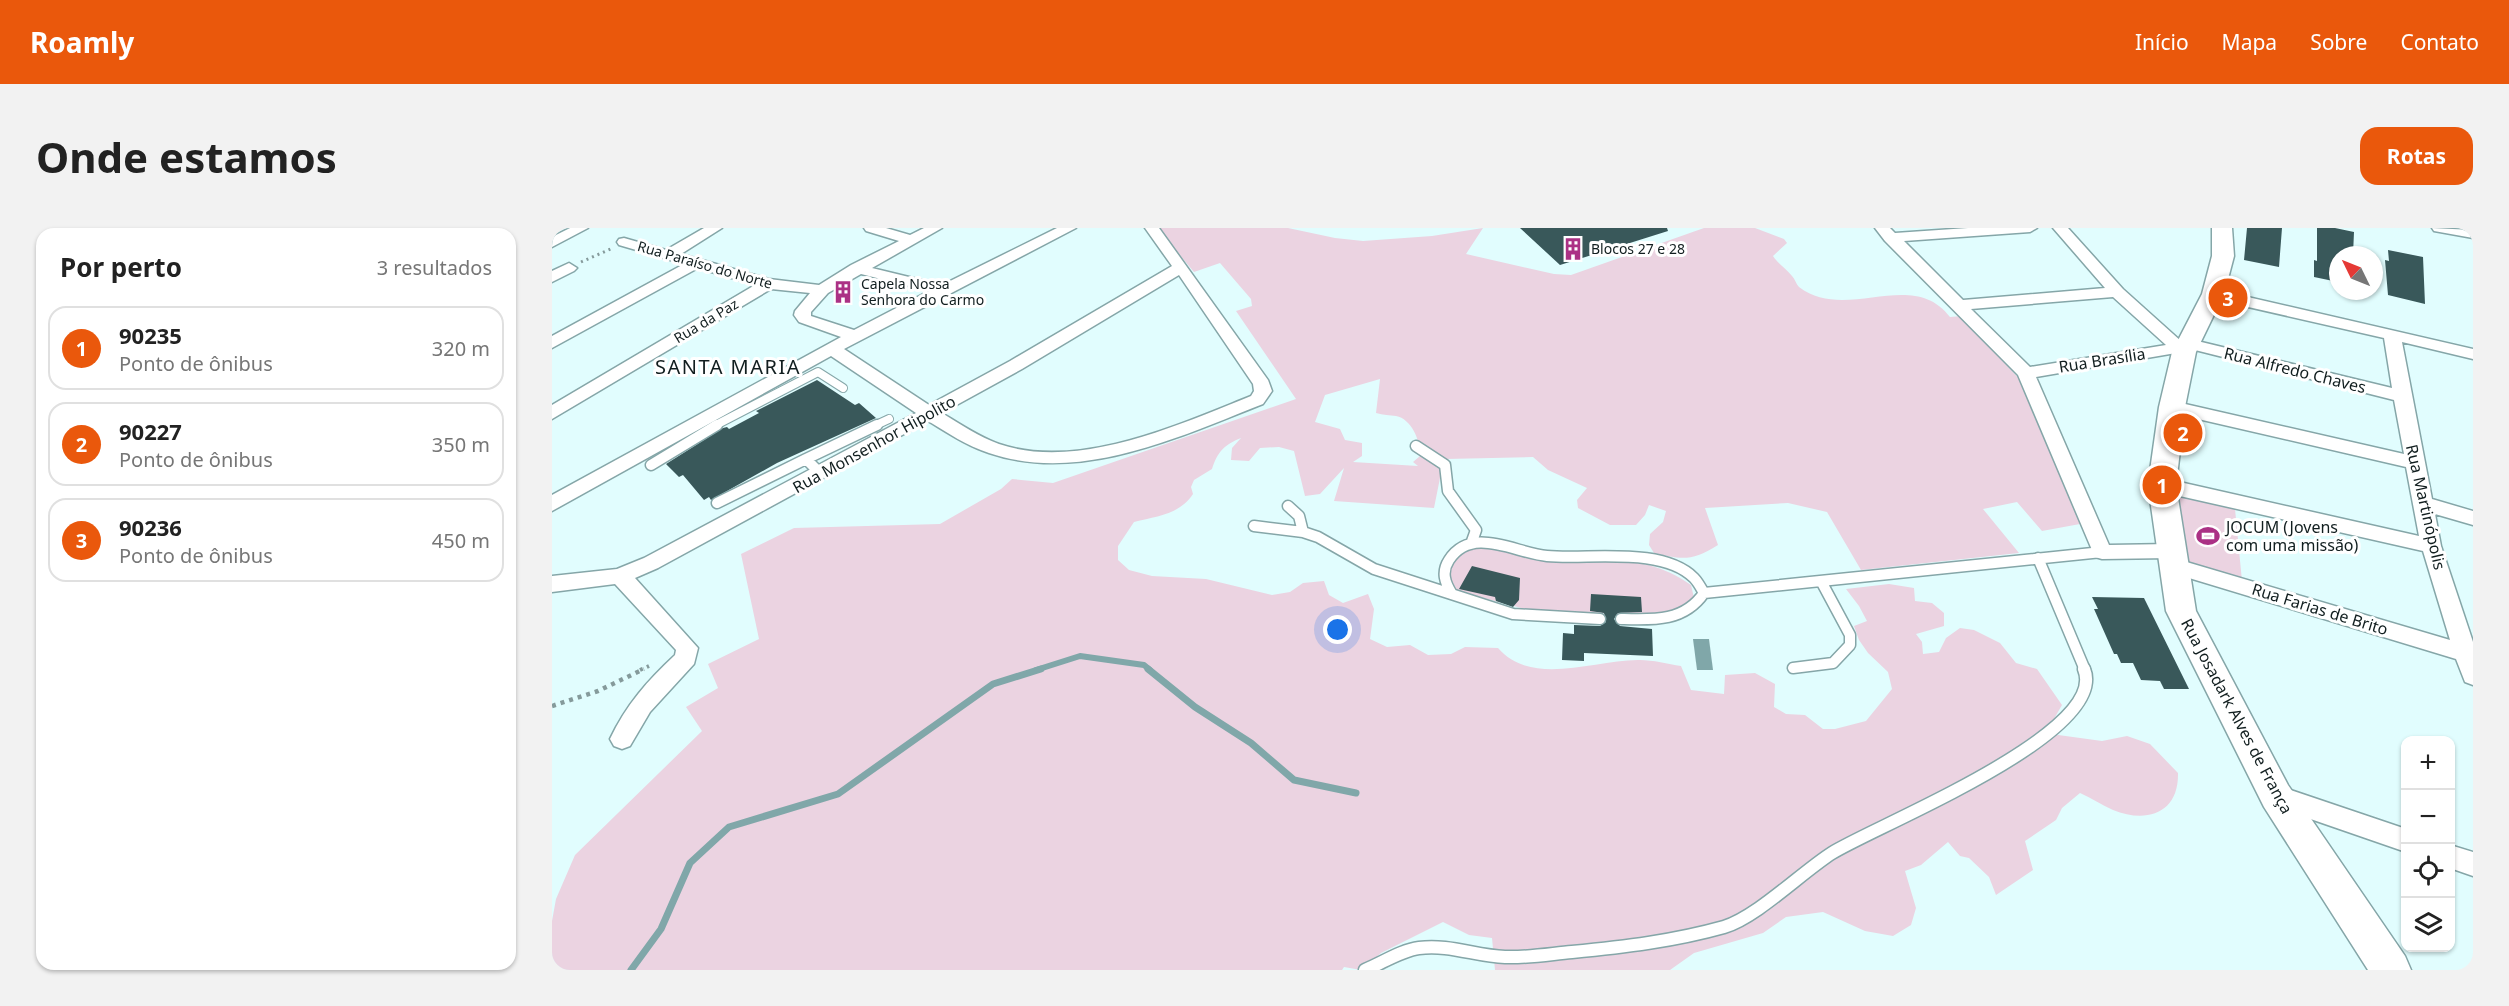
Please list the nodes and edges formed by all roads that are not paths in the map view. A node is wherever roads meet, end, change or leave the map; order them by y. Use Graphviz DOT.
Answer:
graph roads {
  1 [pos="582,228"];
  2 [pos="715,228"];
  3 [pos="871,228"];
  4 [pos="935,228"];
  5 [pos="1069,228"];
  6 [pos="1152,228"];
  7 [pos="2030,228"];
  8 [pos="2060,228"];
  9 [pos="2222,228"];
  10 [pos="2439,228"];
  11 [pos="1886,233"];
  12 [pos="2473,234"];
  13 [pos="910,240"];
  14 [pos="624,242"];
  15 [pos="552,243"];
  16 [pos="668,255"];
  17 [pos="552,260"];
  18 [pos="697,263"];
  19 [pos="1181,267"];
  20 [pos="856,268"];
  21 [pos="552,277"];
  22 [pos="768,284"];
  23 [pos="822,290"];
  24 [pos="942,290"];
  25 [pos="2117,292"];
  26 [pos="2213,294"];
  27 [pos="1960,305"];
  28 [pos="2392,335"];
  29 [pos="855,336"];
  30 [pos="552,344"];
  31 [pos="831,348"];
  32 [pos="2183,348"];
  33 [pos="2473,354"];
  34 [pos="2026,373"];
  35 [pos="843,388"];
  36 [pos="2402,396"];
  37 [pos="2172,407"];
  38 [pos="730,411"];
  39 [pos="552,413"];
  40 [pos="929,414"];
  41 [pos="889,419"];
  42 [pos="1416,446"];
  43 [pos="806,459"];
  44 [pos="2415,463"];
  45 [pos="651,465"];
  46 [pos="820,473"];
  47 [pos="2162,485"];
  48 [pos="717,503"];
  49 [pos="552,504"];
  50 [pos="2424,504"];
  51 [pos="1288,506"];
  52 [pos="2473,518"];
  53 [pos="1254,526"];
  54 [pos="1303,532"];
  55 [pos="1471,544"];
  56 [pos="2431,546"];
  57 [pos="2102,552"];
  58 [pos="2038,558"];
  59 [pos="2172,558"];
  60 [pos="620,576"];
  61 [pos="1821,581"];
  62 [pos="552,584"];
  63 [pos="1704,593"];
  64 [pos="1453,596"];
  65 [pos="1600,619"];
  66 [pos="1621,620"];
  67 [pos="2466,653"];
  68 [pos="1793,668"];
  69 [pos="2473,676"];
  70 [pos="622,739"];
  71 [pos="2276,796"];
  72 [pos="2401,839"];
  73 [pos="2455,857"];
  74 [pos="2473,864"];
  75 [pos="1365,970"];
  76 [pos="2391,970"];
  1 -- 15 [label="street"];
  2 -- 16 [label="street"];
  3 -- 13 [label="street"];
  4 -- 13 [label="street"];
  5 -- 24 [label="street"];
  6 -- 19 [label="street"];
  7 -- 11 [label="street"];
  8 -- 25 [label="street"];
  9 -- 26 [label="street, Rua Josadark Alves de França"];
  10 -- 12 [label="street"];
  11 -- 27 [label="street"];
  13 -- 20 [label="street"];
  14 -- 16 [label="street, Rua Paraíso do Norte"];
  16 -- 18 [label="street, Rua Paraíso do Norte"];
  17 -- 21 [label="street"];
  18 -- 22 [label="street, Rua Paraíso do Norte"];
  18 -- 30 [label="street"];
  19 -- 40 [label="street, Rua Monsenhor Hipolito"];
  19 -- 40 [label="street"];
  20 -- 23 [label="street"];
  20 -- 24 [label="street"];
  22 -- 23 [label="street, Rua Paraíso do Norte"];
  22 -- 39 [label="street, Rua da Paz"];
  23 -- 29 [label="street"];
  24 -- 29 [label="street"];
  25 -- 27 [label="street"];
  25 -- 32 [label="street"];
  26 -- 28 [label="street"];
  26 -- 32 [label="street, Rua Josadark Alves de França"];
  27 -- 34 [label="street"];
  28 -- 33 [label="street"];
  28 -- 36 [label="street, Rua Martinópolis"];
  29 -- 31 [label="street"];
  31 -- 38 [label="street"];
  31 -- 40 [label="street"];
  32 -- 34 [label="street, Rua Brasília"];
  32 -- 36 [label="street, Rua Alfredo Chaves"];
  32 -- 37 [label="street, Rua Josadark Alves de França"];
  34 -- 57 [label="street"];
  35 -- 38 [label="lane"];
  36 -- 44 [label="street, Rua Martinópolis"];
  37 -- 44 [label="street"];
  37 -- 47 [label="street, Rua Josadark Alves de França"];
  38 -- 45 [label="lane"];
  38 -- 49 [label="street"];
  40 -- 46 [label="street, Rua Monsenhor Hipolito"];
  41 -- 43 [label="lane"];
  42 -- 55 [label="lane"];
  43 -- 46 [label="lane"];
  43 -- 48 [label="lane"];
  44 -- 50 [label="street, Rua Martinópolis"];
  46 -- 60 [label="street, Rua Monsenhor Hipolito"];
  47 -- 56 [label="street"];
  47 -- 59 [label="street, Rua Josadark Alves de França"];
  50 -- 52 [label="street"];
  50 -- 56 [label="street, Rua Martinópolis"];
  51 -- 54 [label="lane"];
  53 -- 54 [label="lane"];
  54 -- 64 [label="lane"];
  55 -- 63 [label="lane"];
  55 -- 64 [label="lane"];
  56 -- 67 [label="street, Rua Martinópolis"];
  57 -- 58 [label="lane"];
  57 -- 59 [label="street, Rua Farias de Brito"];
  58 -- 61 [label="lane"];
  58 -- 75 [label="lane"];
  59 -- 67 [label="street, Rua Farias de Brito"];
  59 -- 71 [label="street, Rua Josadark Alves de França"];
  60 -- 62 [label="street, Rua Monsenhor Hipolito"];
  60 -- 70 [label="street"];
  61 -- 63 [label="lane"];
  61 -- 68 [label="lane"];
  63 -- 66 [label="lane"];
  64 -- 65 [label="lane"];
  67 -- 69 [label="street, Rua Martinópolis"];
  71 -- 72 [label="street"];
  71 -- 76 [label="street, Rua Josadark Alves de França"];
  73 -- 74 [label="street"];
}
